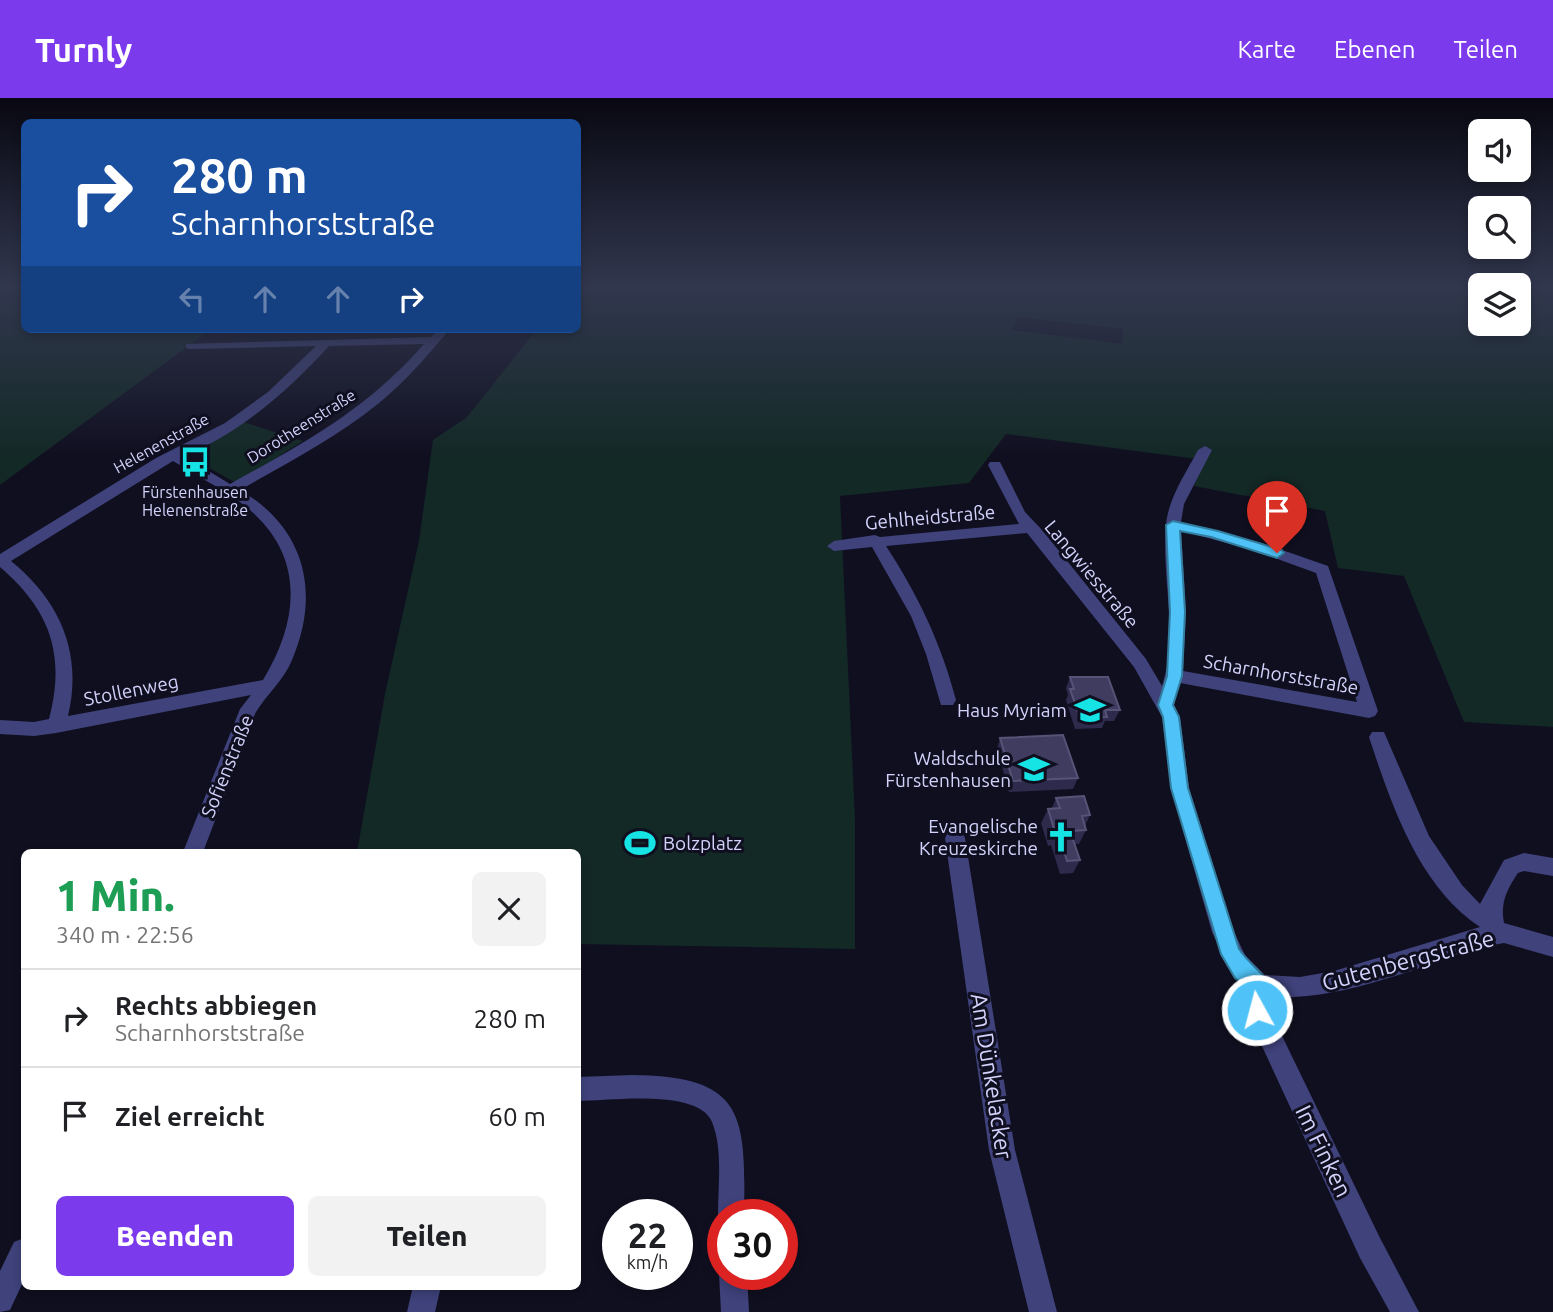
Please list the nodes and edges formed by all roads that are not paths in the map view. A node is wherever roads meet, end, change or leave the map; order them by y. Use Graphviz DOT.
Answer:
graph roads {
  1 [pos="282,343"];
  2 [pos="326,343"];
  3 [pos="430,343"];
  4 [pos="190,346"];
  5 [pos="1205,450"];
  6 [pos="174,456"];
  7 [pos="995,465"];
  8 [pos="231,489"];
  9 [pos="1173,525"];
  10 [pos="1029,528"];
  11 [pos="875,540"];
  12 [pos="834,546"];
  13 [pos="1,560"];
  14 [pos="1174,676"];
  15 [pos="269,685"];
  16 [pos="947,700"];
  17 [pos="1166,705"];
  18 [pos="56,726"];
  19 [pos="0,727"];
  20 [pos="1378,737"];
  21 [pos="955,838"];
  22 [pos="194,849"];
  23 [pos="1553,867"];
  24 [pos="1495,929"];
  25 [pos="1553,947"];
  26 [pos="1261,986"];
  27 [pos="581,1089"];
  28 [pos="730,1199"];
  29 [pos="21,1258"];
  30 [pos="426,1290"];
  31 [pos="734,1290"];
  32 [pos="0,1300"];
  33 [pos="421,1312"];
  34 [pos="735,1312"];
  35 [pos="1043,1312"];
  36 [pos="1405,1312"];
  1 -- 4 [label="street"];
  2 -- 6 [label="street, Helenenstraße"];
  3 -- 8 [label="street, Dorotheenstraße"];
  5 -- 9 [label="street"];
  6 -- 8 [label="street, Sofienstraße"];
  6 -- 13 [label="street, Helenenstraße"];
  7 -- 10 [label="street, Langwiesstraße"];
  8 -- 15 [label="street, Sofienstraße"];
  9 -- 14 [label="street"];
  9 -- 14 [label="street, Scharnhorststraße"];
  10 -- 11 [label="street, Gehlheidstraße"];
  10 -- 17 [label="street, Langwiesstraße"];
  11 -- 12 [label="street, Gehlheidstraße"];
  11 -- 16 [label="street"];
  13 -- 18 [label="street"];
  14 -- 17 [label="street"];
  15 -- 18 [label="street, Stollenweg"];
  15 -- 22 [label="street, Sofienstraße"];
  17 -- 26 [label="street"];
  18 -- 19 [label="street, Stollenweg"];
  20 -- 24 [label="street"];
  21 -- 35 [label="street, Am Dünkelacker"];
  23 -- 24 [label="street"];
  24 -- 25 [label="street, Gutenbergstraße"];
  24 -- 26 [label="street, Gutenbergstraße"];
  26 -- 36 [label="street, Im Finken"];
  27 -- 28 [label="street"];
  29 -- 32 [label="street"];
  30 -- 33 [label="street"];
  31 -- 34 [label="street"];
}
